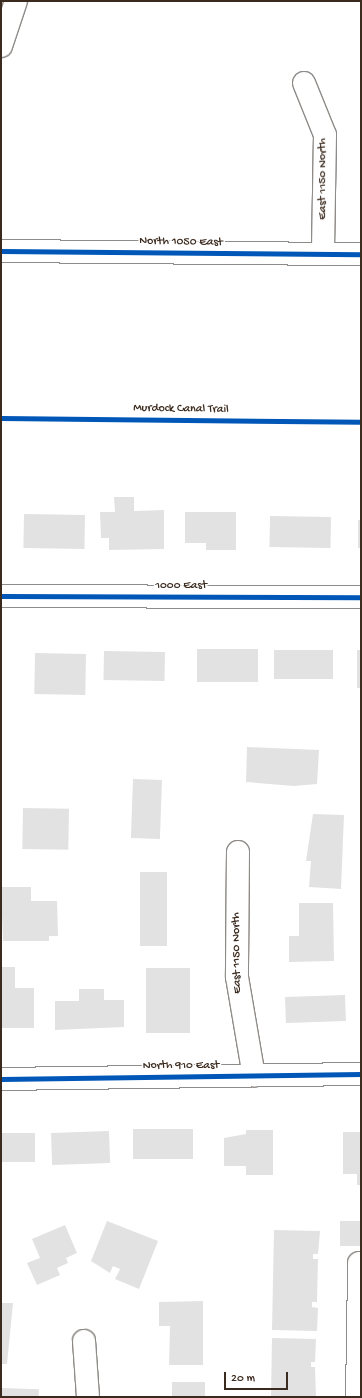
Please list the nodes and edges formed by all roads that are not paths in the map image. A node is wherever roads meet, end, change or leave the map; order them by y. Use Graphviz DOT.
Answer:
graph roads {
  1 [pos="16,1"];
  2 [pos="1,46"];
  3 [pos="304,83"];
  4 [pos="1,251"];
  5 [pos="323,254"];
  6 [pos="361,254"];
  7 [pos="1,596"];
  8 [pos="361,597"];
  9 [pos="238,852"];
  10 [pos="361,1074"];
  11 [pos="254,1076"];
  12 [pos="1,1078"];
  13 [pos="359,1263"];
  14 [pos="84,1340"];
  15 [pos="358,1391"];
  16 [pos="88,1397"];
  1 -- 2 [label="street"];
  3 -- 5 [label="street, East 1150 North"];
  4 -- 5 [label="street, North 1050 East"];
  5 -- 6 [label="street, North 1050 East"];
  7 -- 8 [label="street, 1000 East"];
  9 -- 11 [label="street, East 1150 North"];
  10 -- 11 [label="street, North 910 East"];
  11 -- 12 [label="street, North 910 East"];
  13 -- 15 [label="street"];
  14 -- 16 [label="street"];
}
